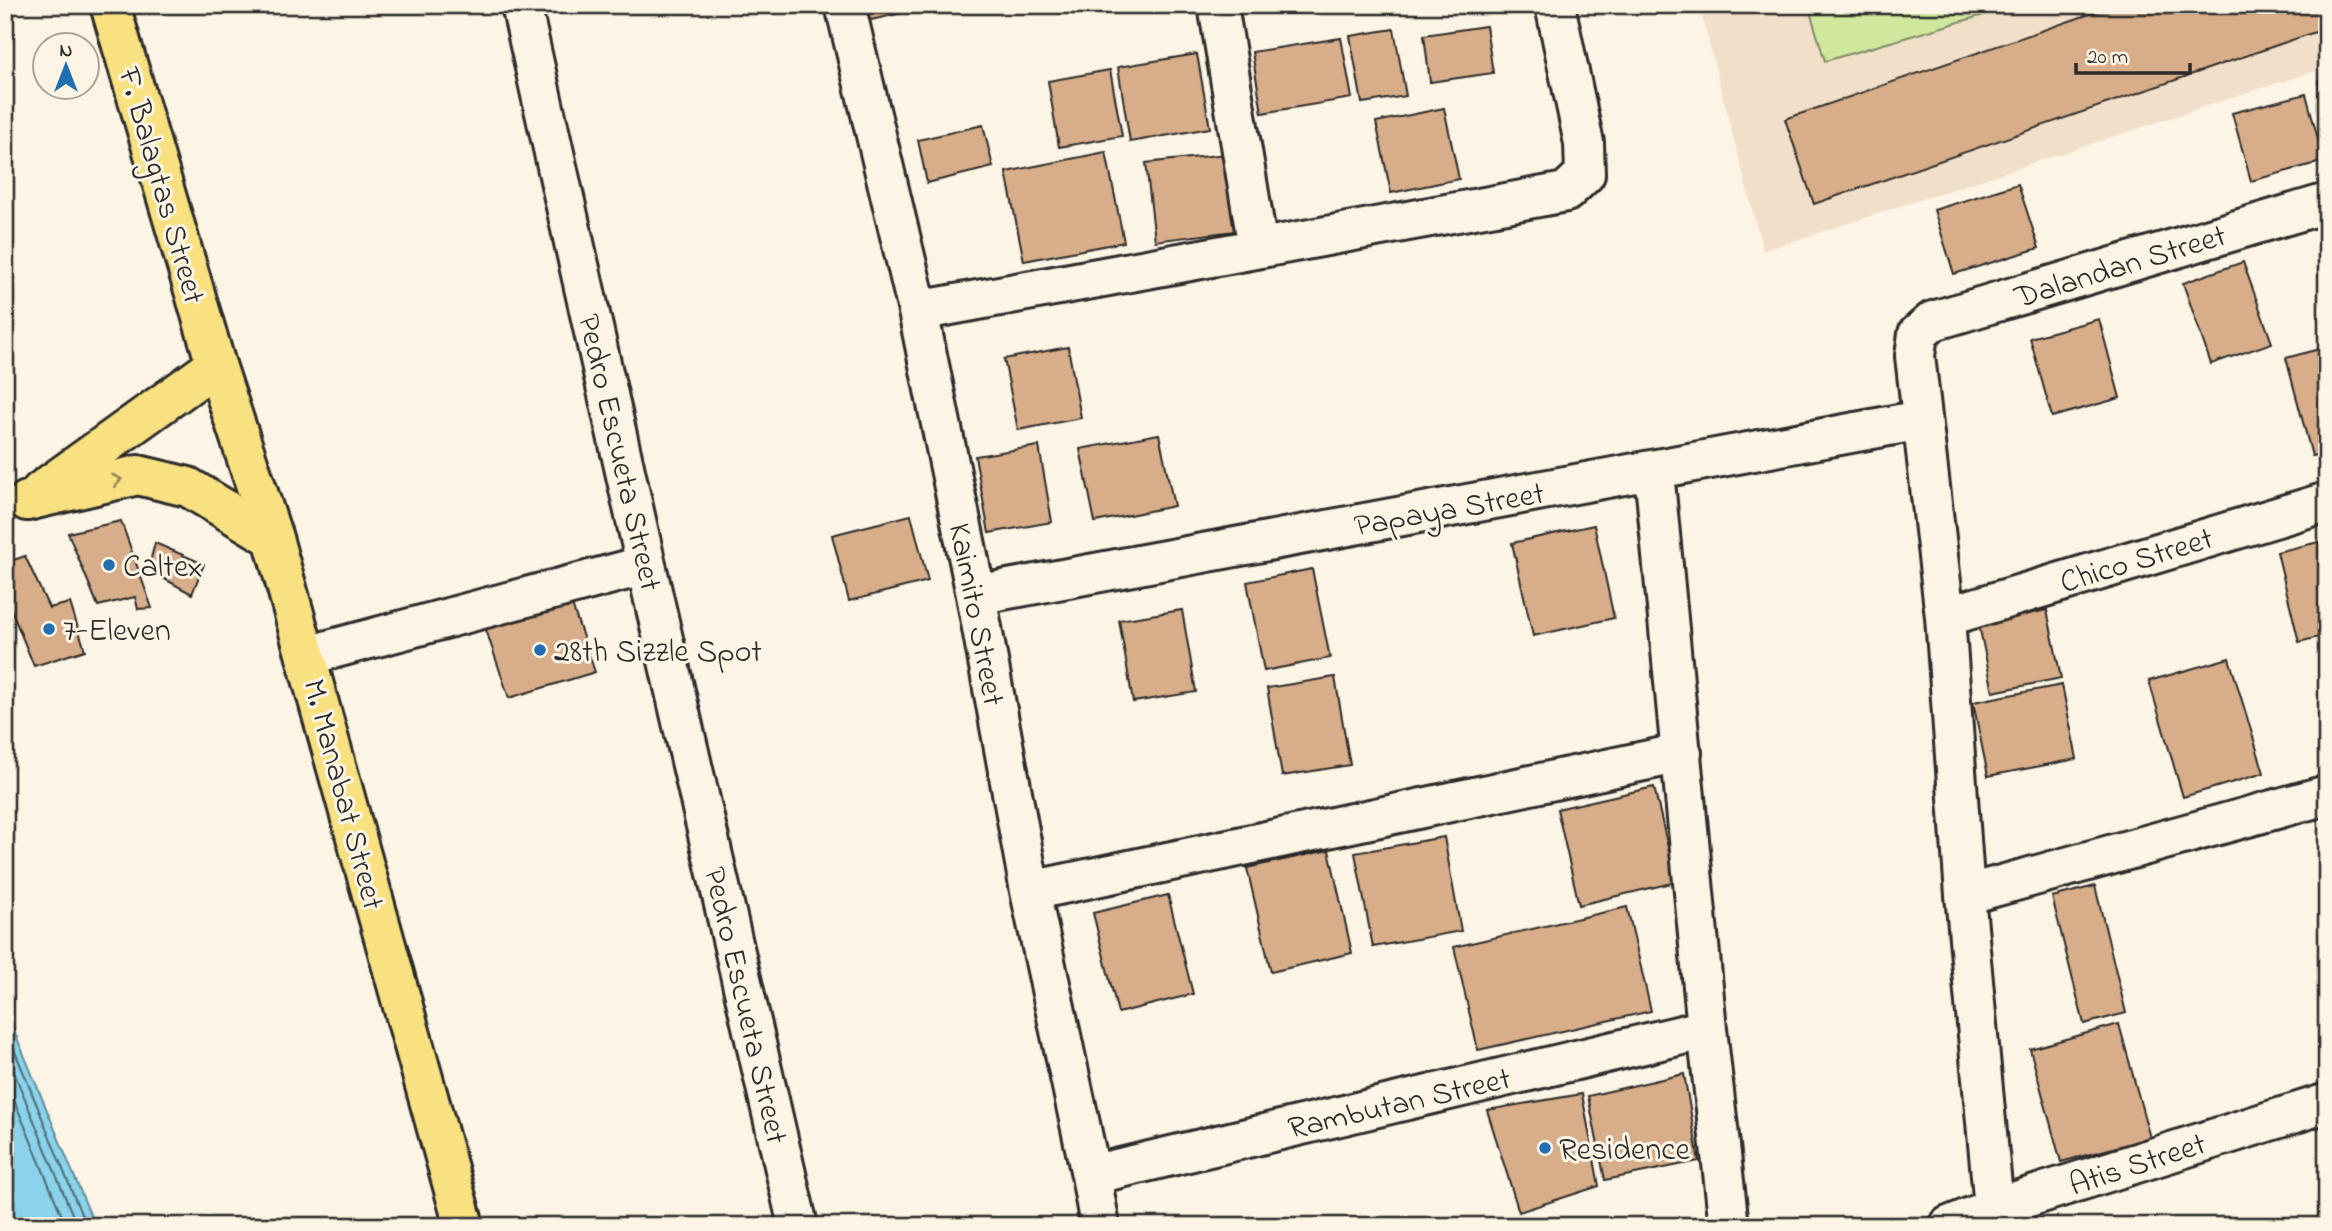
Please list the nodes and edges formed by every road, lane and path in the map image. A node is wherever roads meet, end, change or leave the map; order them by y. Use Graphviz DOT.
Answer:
graph roads {
  1 [pos="110,5"];
  2 [pos="521,5"];
  3 [pos="845,5"];
  4 [pos="1218,5"];
  5 [pos="1555,5"];
  6 [pos="2327,203"];
  7 [pos="1258,247"];
  8 [pos="918,311"];
  9 [pos="216,365"];
  10 [pos="1921,420"];
  11 [pos="1654,471"];
  12 [pos="2327,502"];
  13 [pos="16,507"];
  14 [pos="272,538"];
  15 [pos="646,565"];
  16 [pos="976,595"];
  17 [pos="1945,617"];
  18 [pos="306,656"];
  19 [pos="1682,753"];
  20 [pos="2327,795"];
  21 [pos="1030,891"];
  22 [pos="1965,895"];
  23 [pos="1707,1029"];
  24 [pos="2327,1103"];
  25 [pos="1091,1175"];
  26 [pos="1994,1208"];
  27 [pos="464,1226"];
  28 [pos="798,1226"];
  29 [pos="1100,1226"];
  30 [pos="1729,1226"];
  31 [pos="1949,1226"];
  1 -- 9 [label="main road, F. Balagtas Street"];
  2 -- 15 [label="street, Pedro Escueta Street"];
  3 -- 8 [label="street, Kaimito Street"];
  4 -- 7 [label="street"];
  5 -- 7 [label="street"];
  6 -- 10 [label="street, Dalandan Street"];
  7 -- 8 [label="street"];
  8 -- 16 [label="street, Kaimito Street"];
  9 -- 13 [label="main road"];
  9 -- 14 [label="main road, M. Manabat Street"];
  10 -- 11 [label="street, Papaya Street"];
  10 -- 17 [label="street"];
  11 -- 16 [label="street, Papaya Street"];
  11 -- 19 [label="street"];
  12 -- 17 [label="street, Chico Street"];
  13 -- 14 [label="main road, one-way"];
  14 -- 18 [label="main road, M. Manabat Street"];
  15 -- 18 [label="street"];
  15 -- 28 [label="street, Pedro Escueta Street"];
  16 -- 21 [label="street, Kaimito Street"];
  17 -- 22 [label="street"];
  18 -- 27 [label="main road, M. Manabat Street"];
  19 -- 21 [label="street"];
  19 -- 23 [label="street"];
  20 -- 22 [label="street"];
  21 -- 25 [label="street, Kaimito Street"];
  22 -- 26 [label="street"];
  23 -- 25 [label="street, Rambutan Street"];
  23 -- 30 [label="street"];
  24 -- 26 [label="street, Atis Street"];
  25 -- 29 [label="street, Kaimito Street"];
  26 -- 31 [label="street, Atis Street"];
}
